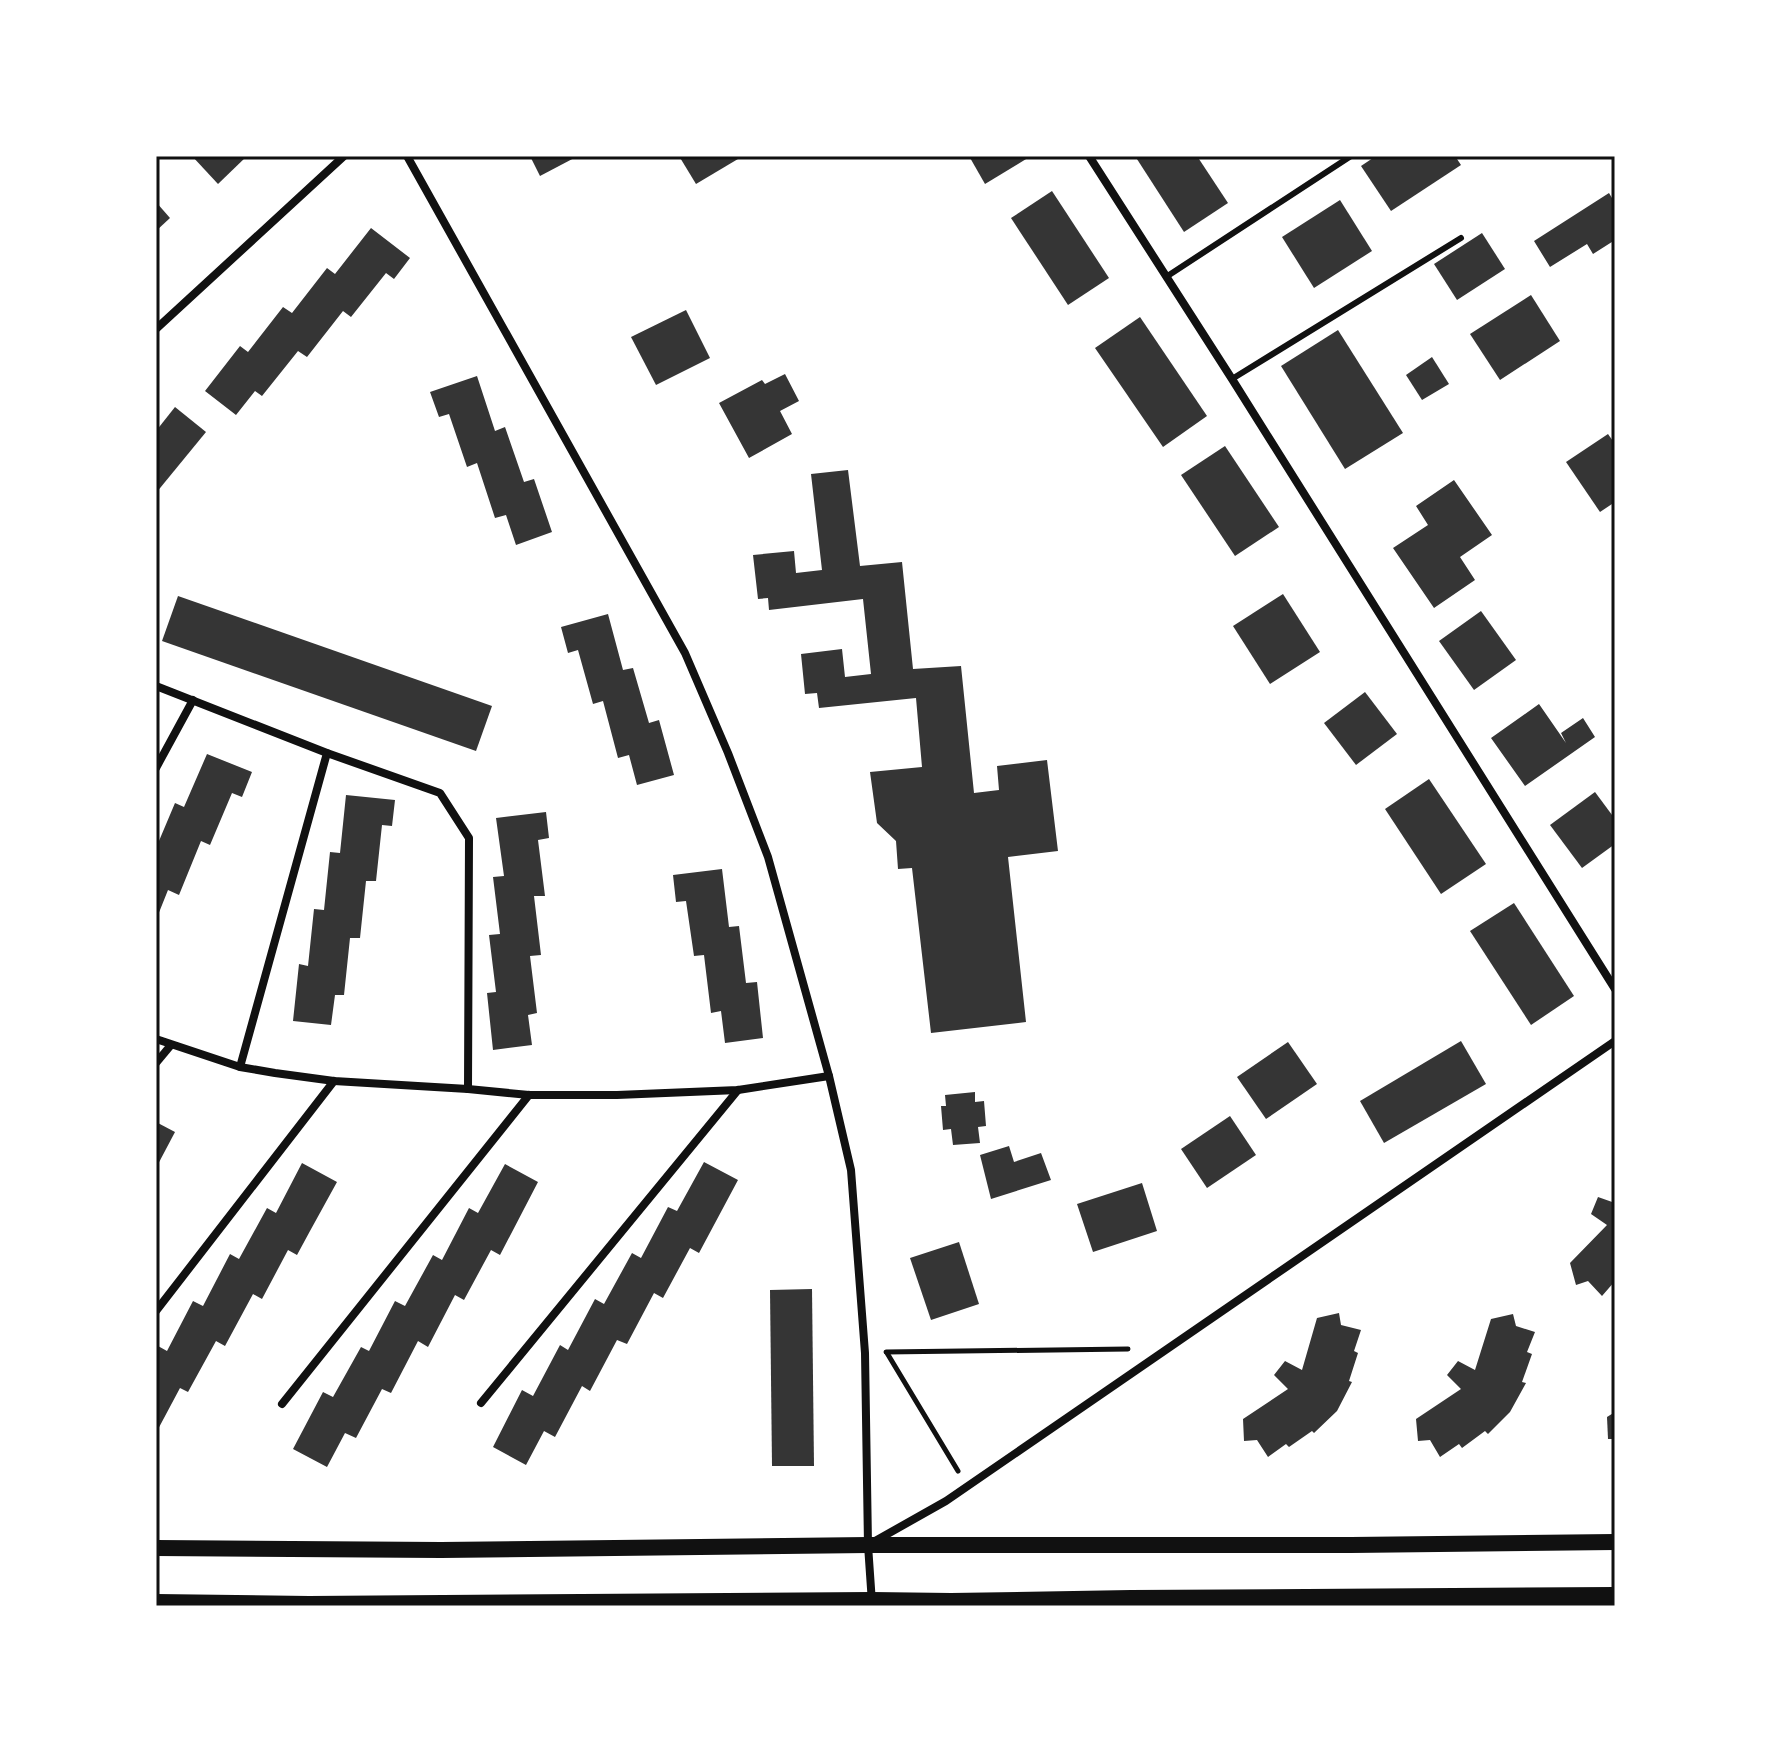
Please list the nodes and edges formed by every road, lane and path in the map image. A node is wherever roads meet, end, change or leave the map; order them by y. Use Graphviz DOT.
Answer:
graph roads {
  1 [pos="344,156"];
  2 [pos="407,156"];
  3 [pos="1089,156"];
  4 [pos="1351,156"];
  5 [pos="1461,238"];
  6 [pos="1166,277"];
  7 [pos="156,329"];
  8 [pos="1232,379"];
  9 [pos="156,686"];
  10 [pos="193,700"];
  11 [pos="327,753"];
  12 [pos="156,768"];
  13 [pos="1615,989"];
  14 [pos="156,1039"];
  15 [pos="1615,1041"];
  16 [pos="171,1045"];
  17 [pos="156,1063"];
  18 [pos="240,1067"];
  19 [pos="829,1076"];
  20 [pos="334,1081"];
  21 [pos="468,1089"];
  22 [pos="738,1090"];
  23 [pos="529,1095"];
  24 [pos="156,1311"];
  25 [pos="1168,1349"];
  26 [pos="886,1352"];
  27 [pos="865,1353"];
  28 [pos="481,1403"];
  29 [pos="282,1404"];
  30 [pos="968,1486"];
  31 [pos="1615,1542"];
  32 [pos="868,1545"];
  33 [pos="156,1548"];
  34 [pos="1615,1595"];
  35 [pos="156,1602"];
  36 [pos="874,1604"];
  37 [pos="309,1605"];
  1 -- 7 [label="street"];
  2 -- 19 [label="street"];
  3 -- 6 [label="street"];
  4 -- 6 [label="lane"];
  5 -- 8 [label="lane"];
  6 -- 8 [label="street"];
  8 -- 13 [label="street"];
  9 -- 10 [label="street"];
  10 -- 11 [label="street"];
  10 -- 12 [label="street"];
  11 -- 18 [label="street"];
  11 -- 21 [label="street"];
  14 -- 16 [label="street"];
  15 -- 25 [label="street"];
  16 -- 17 [label="street"];
  16 -- 18 [label="street"];
  18 -- 20 [label="street"];
  19 -- 22 [label="street"];
  19 -- 27 [label="street"];
  20 -- 21 [label="street"];
  20 -- 24 [label="street"];
  21 -- 23 [label="street"];
  22 -- 23 [label="street"];
  22 -- 28 [label="street"];
  23 -- 29 [label="street"];
  25 -- 26 [label="path"];
  25 -- 30 [label="street"];
  26 -- 27 [label="path"];
  26 -- 30 [label="path"];
  27 -- 32 [label="street"];
  30 -- 32 [label="street"];
  31 -- 32 [label="main road"];
  32 -- 33 [label="main road"];
  32 -- 36 [label="street"];
  34 -- 36 [label="main road"];
  35 -- 37 [label="main road"];
  36 -- 37 [label="main road"];
}
